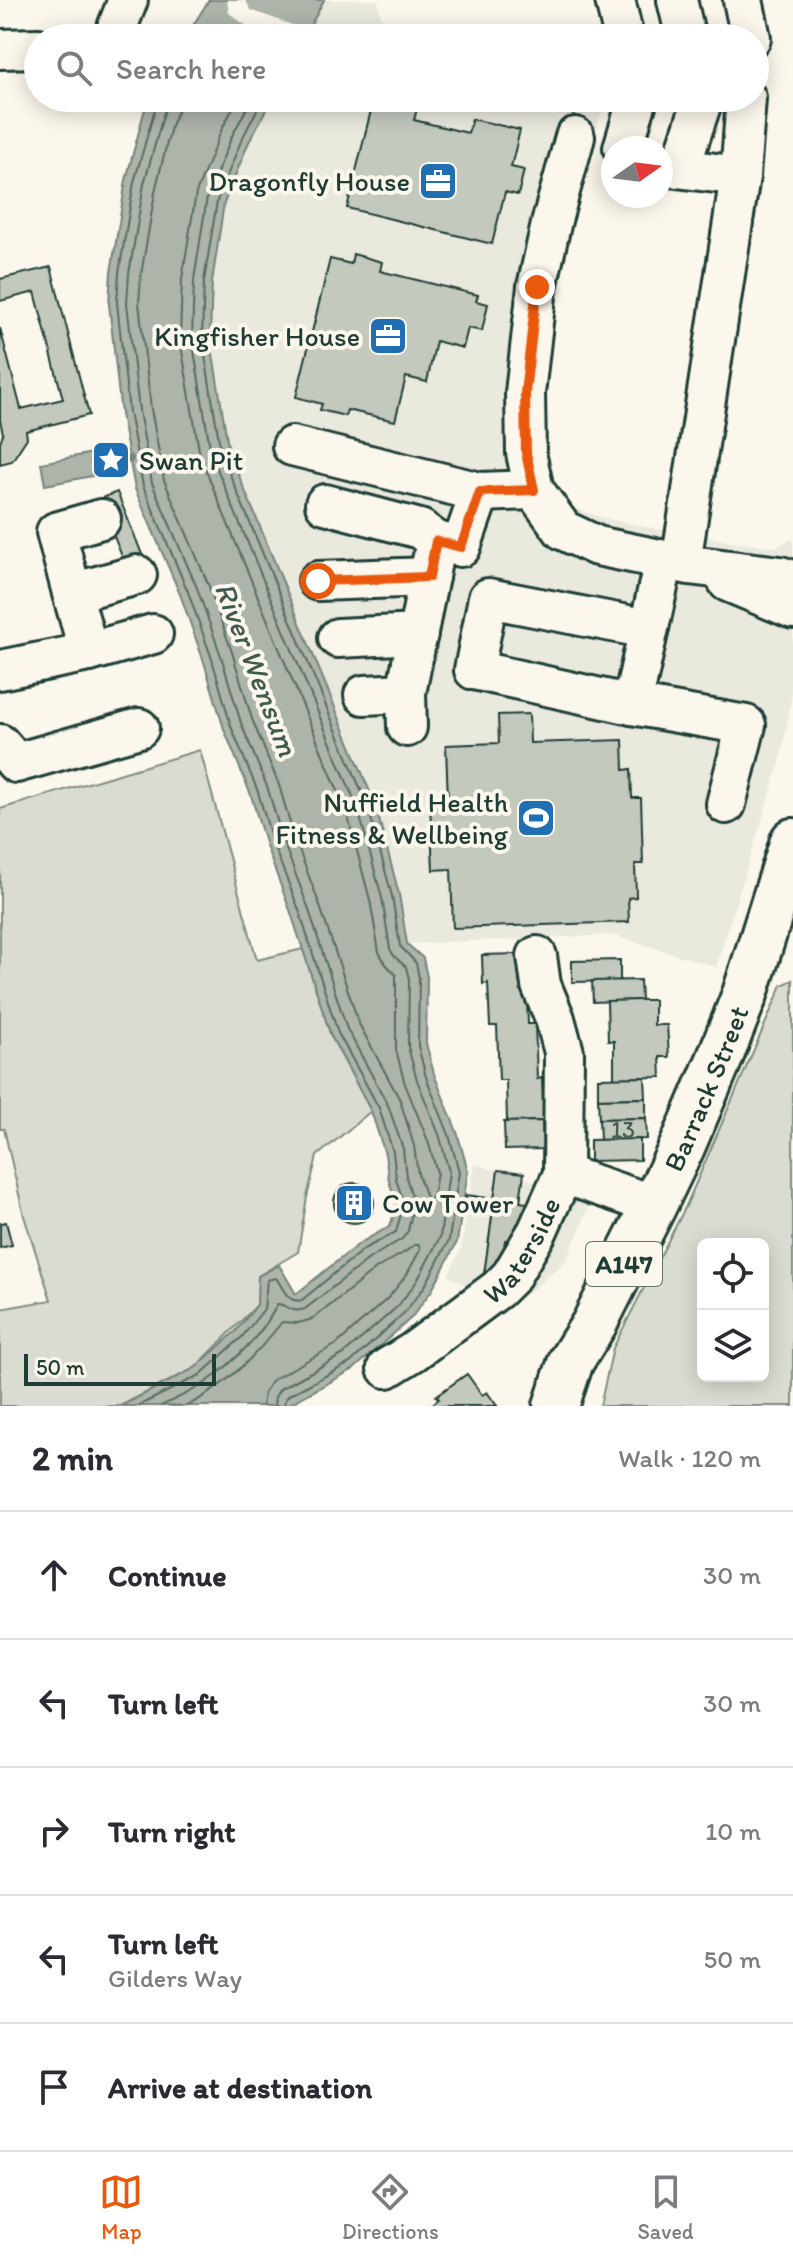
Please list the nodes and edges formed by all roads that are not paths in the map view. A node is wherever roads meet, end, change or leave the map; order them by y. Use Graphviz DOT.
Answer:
graph roads {
  1 [pos="128,0"];
  2 [pos="615,0"];
  3 [pos="677,0"];
  4 [pos="743,0"];
  5 [pos="119,24"];
  6 [pos="621,24"];
  7 [pos="683,24"];
  8 [pos="748,24"];
  9 [pos="24,48"];
  10 [pos="0,49"];
  11 [pos="634,112"];
  12 [pos="697,112"];
  13 [pos="745,112"];
  14 [pos="627,136"];
  15 [pos="575,137"];
  16 [pos="673,161"];
  17 [pos="673,167"];
  18 [pos="740,176"];
  19 [pos="292,446"];
  20 [pos="534,490"];
  21 [pos="480,492"];
  22 [pos="325,504"];
  23 [pos="101,519"];
  24 [pos="436,541"];
  25 [pos="678,563"];
  26 [pos="137,575"];
  27 [pos="429,577"];
  28 [pos="318,581"];
  29 [pos="790,585"];
  30 [pos="72,593"];
  31 [pos="648,629"];
  32 [pos="153,634"];
  33 [pos="418,634"];
  34 [pos="338,638"];
  35 [pos="89,652"];
  36 [pos="0,670"];
  37 [pos="364,695"];
  38 [pos="632,705"];
  39 [pos="139,728"];
  40 [pos="0,744"];
  41 [pos="726,804"];
  42 [pos="793,841"];
  43 [pos="537,956"];
  44 [pos="563,1174"];
  45 [pos="654,1205"];
  46 [pos="594,1324"];
  47 [pos="387,1368"];
  48 [pos="556,1406"];
  49 [pos="574,1406"];
  1 -- 5 [label="street"];
  2 -- 6 [label="street"];
  3 -- 7 [label="street"];
  4 -- 8 [label="street"];
  9 -- 10 [label="street"];
  11 -- 14 [label="street"];
  12 -- 16 [label="street"];
  13 -- 18 [label="street"];
  15 -- 20 [label="street"];
  17 -- 18 [label="street"];
  18 -- 25 [label="street"];
  19 -- 21 [label="street"];
  20 -- 21 [label="street"];
  20 -- 25 [label="street"];
  21 -- 24 [label="street"];
  22 -- 24 [label="street"];
  23 -- 30 [label="street"];
  24 -- 27 [label="street"];
  25 -- 29 [label="street"];
  25 -- 31 [label="street"];
  26 -- 30 [label="street"];
  27 -- 28 [label="street"];
  27 -- 33 [label="street"];
  30 -- 35 [label="street"];
  31 -- 38 [label="street"];
  31 -- 38 [label="street"];
  32 -- 35 [label="street"];
  33 -- 34 [label="street"];
  33 -- 37 [label="street"];
  35 -- 36 [label="street"];
  38 -- 41 [label="street"];
  39 -- 40 [label="street"];
  42 -- 45 [label="main road, Barrack Street / A147"];
  43 -- 44 [label="street"];
  44 -- 45 [label="street, Waterside"];
  44 -- 47 [label="street, Waterside"];
  45 -- 46 [label="main road, Barrack Street / A147"];
  46 -- 48 [label="main road, Barrack Street / A147"];
  46 -- 49 [label="main road, Barrack Street / A147"];
}
